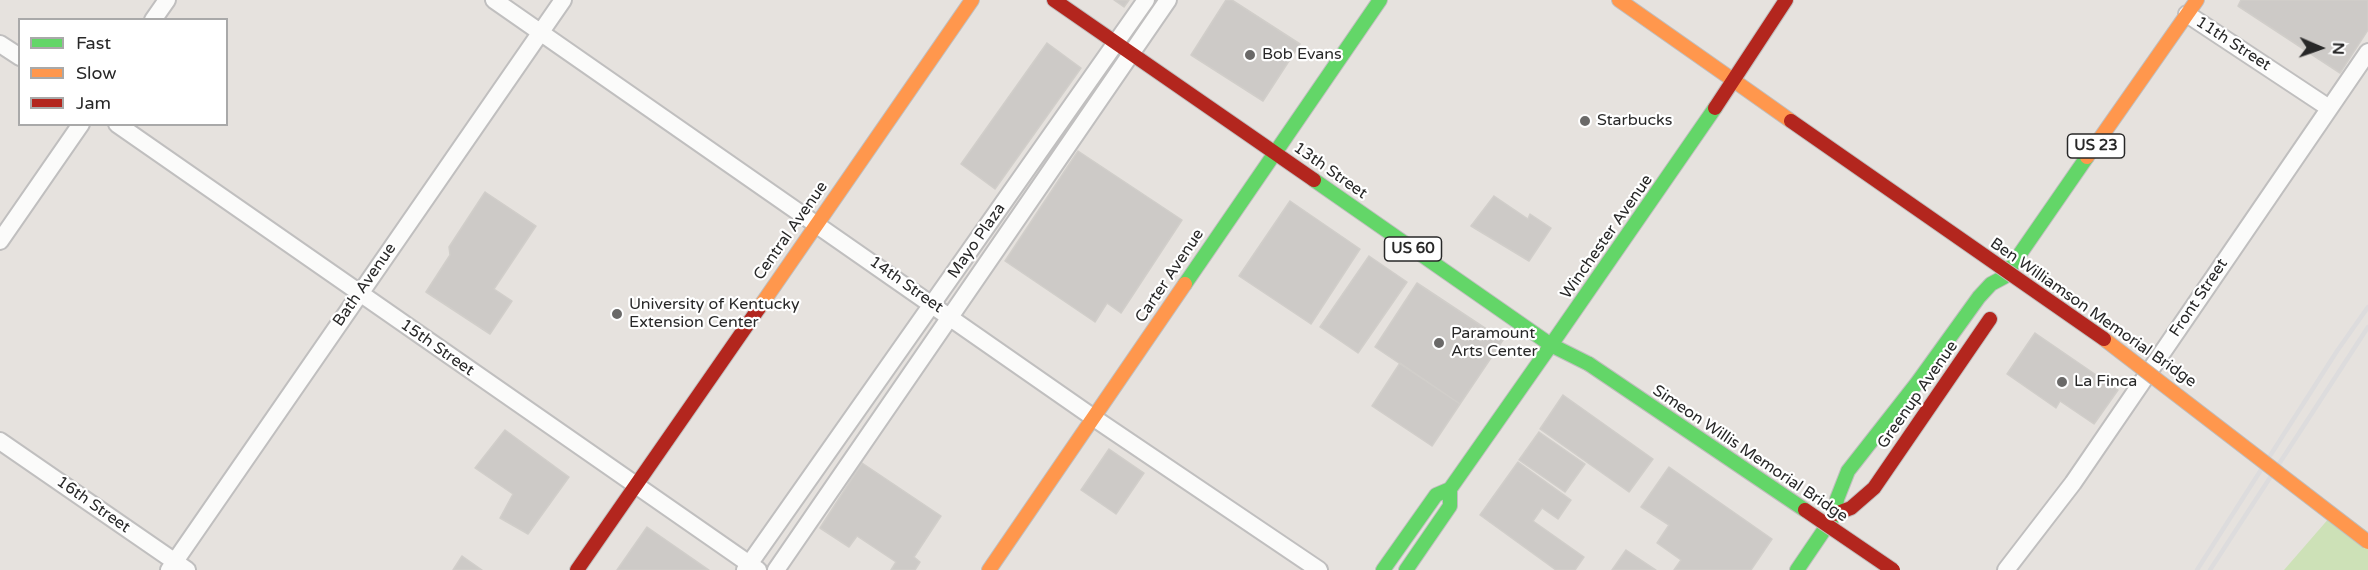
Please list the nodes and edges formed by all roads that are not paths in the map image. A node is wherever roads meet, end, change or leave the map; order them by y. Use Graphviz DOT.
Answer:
graph roads {
  1 [pos="167,0"];
  2 [pos="494,0"];
  3 [pos="562,0"];
  4 [pos="972,0"];
  5 [pos="1054,0"];
  6 [pos="1146,0"];
  7 [pos="1168,0"];
  8 [pos="1380,0"];
  9 [pos="1619,0"];
  10 [pos="1786,0"];
  11 [pos="2197,0"];
  12 [pos="2181,9"];
  13 [pos="154,18"];
  14 [pos="540,32"];
  15 [pos="1116,42"];
  16 [pos="0,44"];
  17 [pos="1132,52"];
  18 [pos="2368,52"];
  19 [pos="18,56"];
  20 [pos="1733,80"];
  21 [pos="2329,108"];
  22 [pos="80,126"];
  23 [pos="120,126"];
  24 [pos="1274,152"];
  25 [pos="816,223"];
  26 [pos="0,242"];
  27 [pos="2004,277"];
  28 [pos="2003,292"];
  29 [pos="359,293"];
  30 [pos="933,304"];
  31 [pos="1998,308"];
  32 [pos="950,315"];
  33 [pos="1551,345"];
  34 [pos="1589,364"];
  35 [pos="1094,418"];
  36 [pos="0,441"];
  37 [pos="636,485"];
  38 [pos="1450,489"];
  39 [pos="1835,514"];
  40 [pos="2368,542"];
  41 [pos="177,567"];
  42 [pos="751,568"];
  43 [pos="577,570"];
  44 [pos="776,570"];
  45 [pos="989,570"];
  46 [pos="1319,570"];
  47 [pos="1383,570"];
  48 [pos="1406,570"];
  49 [pos="1797,570"];
  50 [pos="1893,570"];
  51 [pos="2006,570"];
  1 -- 13 [label="street"];
  2 -- 14 [label="street, 14th Street"];
  3 -- 14 [label="street, Bath Avenue"];
  4 -- 25 [label="main road, Central Avenue"];
  5 -- 15 [label="main road, 13th Street / US 60"];
  6 -- 15 [label="street, Mayo Plaza"];
  7 -- 17 [label="street, Mayo Plaza"];
  8 -- 24 [label="main road, Carter Avenue"];
  9 -- 20 [label="main road, Ben Williamson Memorial Bridge"];
  10 -- 20 [label="main road, Winchester Avenue"];
  11 -- 12 [label="main road, Greenup Avenue / US 23"];
  12 -- 21 [label="street, 11th Street"];
  12 -- 27 [label="main road, Greenup Avenue / US 23"];
  14 -- 25 [label="street, 14th Street"];
  14 -- 29 [label="street, Bath Avenue"];
  15 -- 17 [label="main road, 13th Street / US 60"];
  15 -- 30 [label="street, Mayo Plaza"];
  16 -- 19 [label="street"];
  17 -- 24 [label="main road, 13th Street / US 60"];
  17 -- 32 [label="street, Mayo Plaza"];
  18 -- 21 [label="street, Front Street"];
  20 -- 33 [label="main road, Winchester Avenue"];
  20 -- 40 [label="main road, Ben Williamson Memorial Bridge, bridge"];
  21 -- 51 [label="street, Front Street"];
  22 -- 26 [label="street"];
  23 -- 29 [label="street, 15th Street"];
  24 -- 33 [label="main road, 13th Street / US 60"];
  24 -- 35 [label="main road, Carter Avenue"];
  25 -- 30 [label="street, 14th Street"];
  25 -- 37 [label="main road, Central Avenue"];
  27 -- 28 [label="main road"];
  27 -- 39 [label="main road, Greenup Avenue / US 23"];
  29 -- 37 [label="street, 15th Street"];
  29 -- 41 [label="street, Bath Avenue"];
  30 -- 32 [label="street, 14th Street"];
  30 -- 42 [label="street, Mayo Plaza"];
  31 -- 39 [label="main road, Greenup Avenue / US 23"];
  32 -- 35 [label="street, 14th Street"];
  32 -- 44 [label="street, Mayo Plaza"];
  33 -- 34 [label="main road, 13th Street"];
  33 -- 38 [label="main road, Winchester Avenue"];
  34 -- 50 [label="main road, Simeon Willis Memorial Bridge, bridge"];
  35 -- 45 [label="main road, Carter Avenue"];
  35 -- 46 [label="street, 14th Street"];
  36 -- 41 [label="street, 16th Street"];
  37 -- 42 [label="street, 15th Street"];
  37 -- 43 [label="main road, Central Avenue"];
  38 -- 47 [label="main road, Winchester Avenue"];
  38 -- 48 [label="main road, Winchester Avenue"];
  39 -- 49 [label="main road, Greenup Avenue / US 23"];
}
